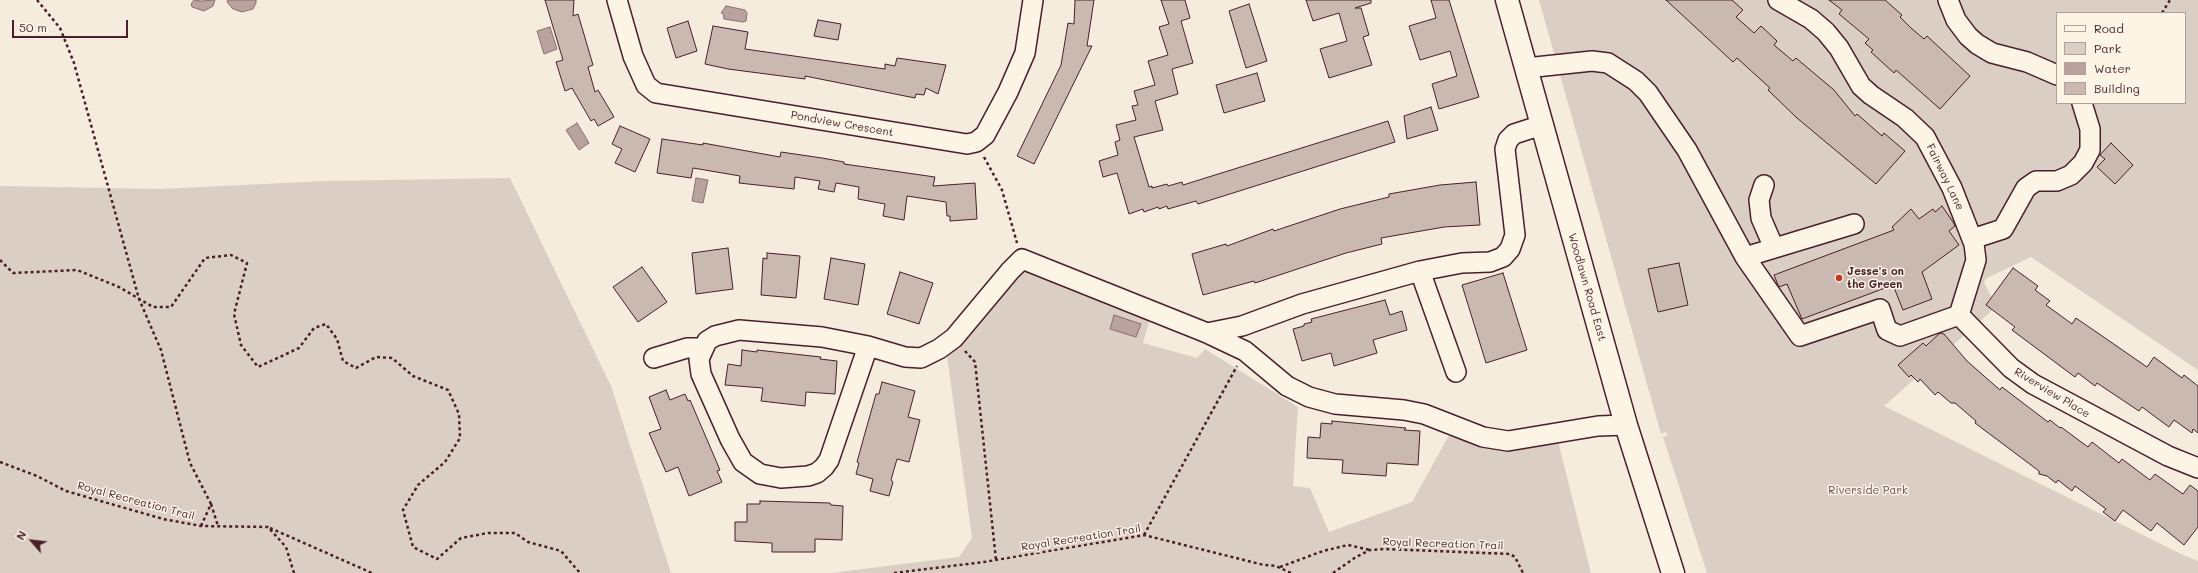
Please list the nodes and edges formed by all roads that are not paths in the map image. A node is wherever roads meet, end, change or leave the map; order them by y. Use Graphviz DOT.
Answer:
graph roads {
  1 [pos="617,0"];
  2 [pos="1033,0"];
  3 [pos="1507,0"];
  4 [pos="1778,0"];
  5 [pos="1948,0"];
  6 [pos="1526,68"];
  7 [pos="2056,75"];
  8 [pos="2082,104"];
  9 [pos="1542,125"];
  10 [pos="1764,185"];
  11 [pos="1854,224"];
  12 [pos="1971,234"];
  13 [pos="1774,248"];
  14 [pos="1746,257"];
  15 [pos="1420,271"];
  16 [pos="1959,315"];
  17 [pos="1207,333"];
  18 [pos="868,346"];
  19 [pos="704,348"];
  20 [pos="654,358"];
  21 [pos="1456,372"];
  22 [pos="1626,425"];
  23 [pos="2198,468"];
  24 [pos="1673,573"];
  1 -- 2 [label="street, Pondview Crescent"];
  3 -- 6 [label="main road, Woodlawn Road East"];
  4 -- 12 [label="street, Fairway Lane"];
  5 -- 7 [label="street"];
  6 -- 9 [label="main road, Woodlawn Road East"];
  6 -- 14 [label="street"];
  8 -- 12 [label="street"];
  9 -- 15 [label="street"];
  9 -- 22 [label="main road, Woodlawn Road East"];
  10 -- 13 [label="street"];
  11 -- 13 [label="street"];
  12 -- 16 [label="street"];
  13 -- 14 [label="street"];
  14 -- 16 [label="street"];
  15 -- 17 [label="street"];
  15 -- 21 [label="street"];
  16 -- 23 [label="street, Riverview Place"];
  17 -- 18 [label="street"];
  17 -- 22 [label="street"];
  18 -- 19 [label="street"];
  18 -- 19 [label="street"];
  19 -- 20 [label="street"];
  22 -- 24 [label="main road, Woodlawn Road East"];
}
